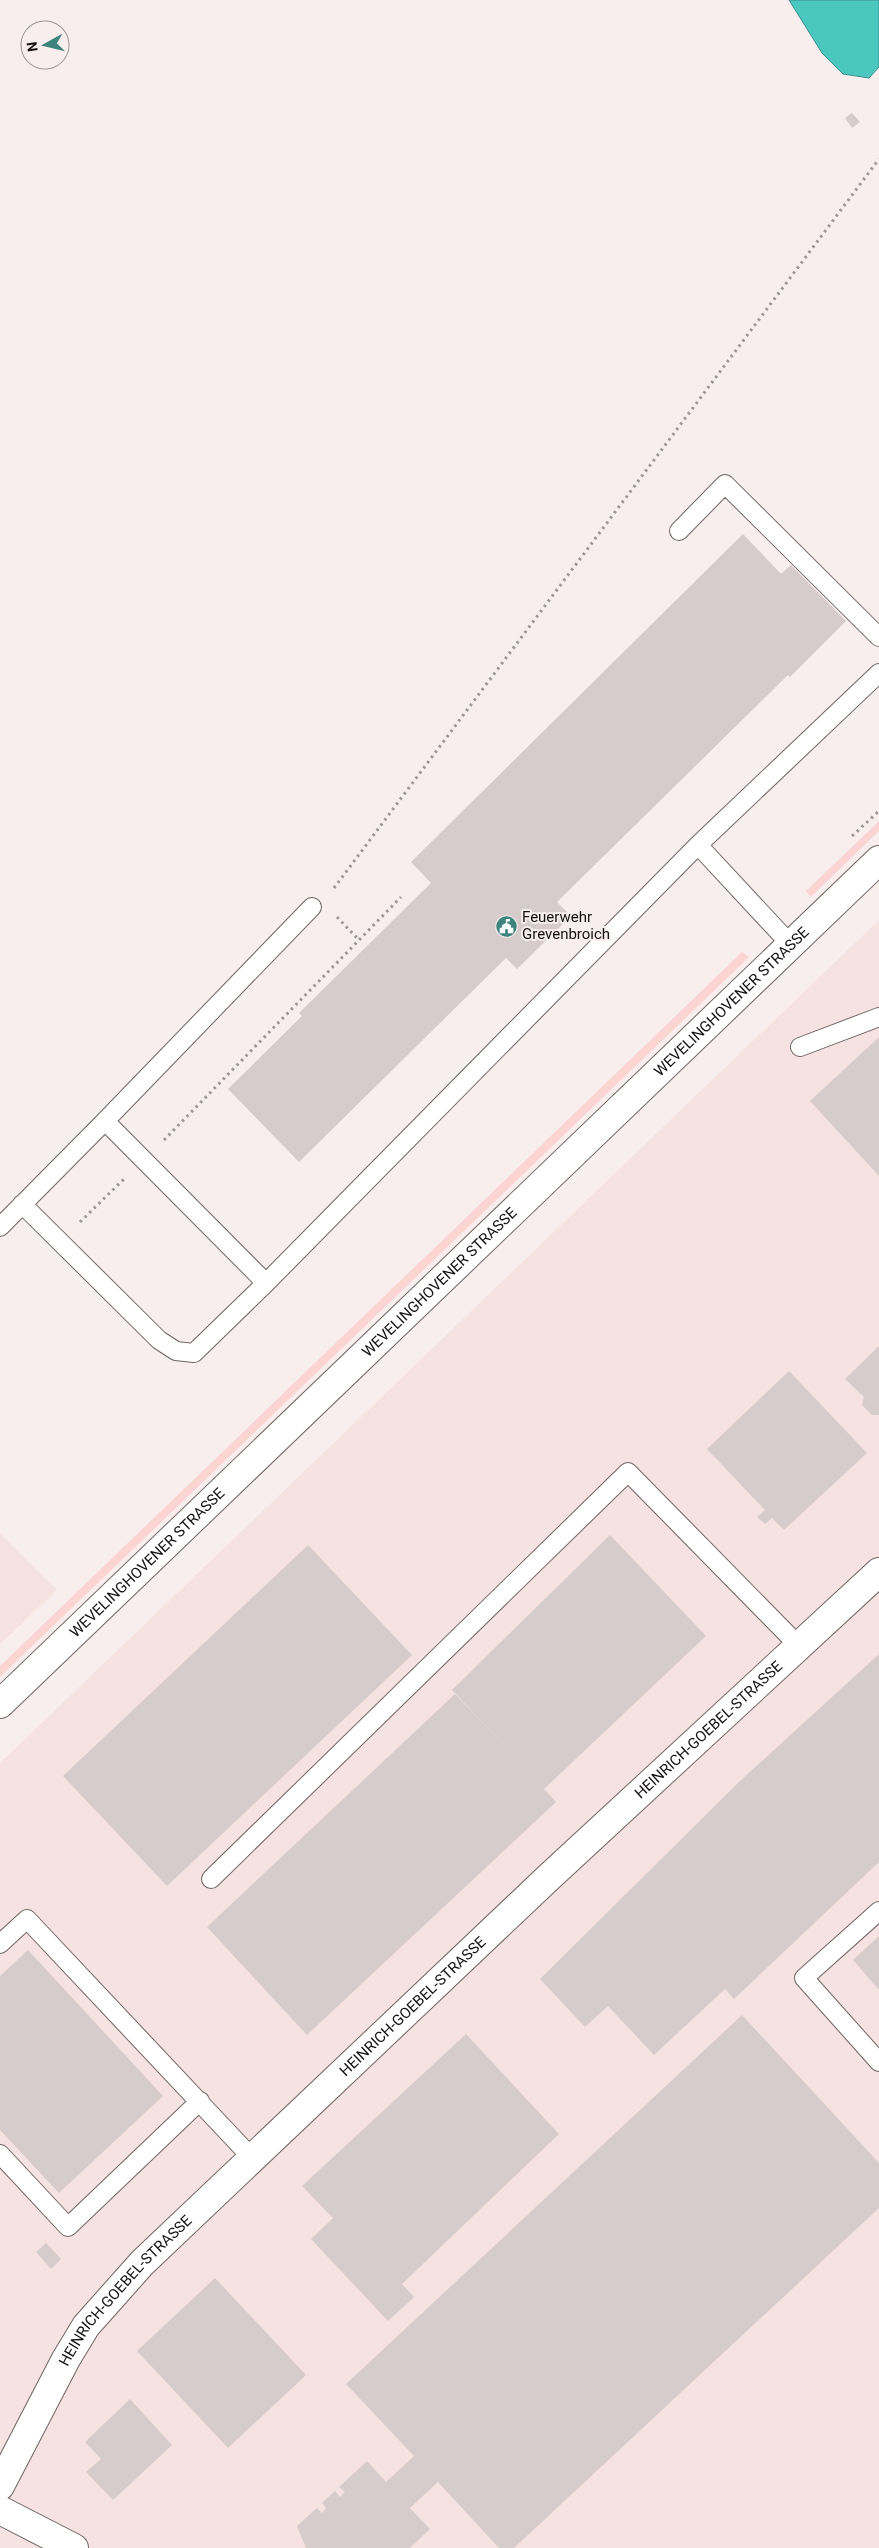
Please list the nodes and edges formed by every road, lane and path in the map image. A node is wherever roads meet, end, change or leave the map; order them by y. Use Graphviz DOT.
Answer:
graph roads {
  1 [pos="879,159"];
  2 [pos="680,531"];
  3 [pos="879,637"];
  4 [pos="879,672"];
  5 [pos="698,845"];
  6 [pos="879,860"];
  7 [pos="334,888"];
  8 [pos="401,897"];
  9 [pos="312,907"];
  10 [pos="791,945"];
  11 [pos="879,1017"];
  12 [pos="800,1047"];
  13 [pos="106,1121"];
  14 [pos="144,1160"];
  15 [pos="22,1204"];
  16 [pos="0,1227"];
  17 [pos="60,1242"];
  18 [pos="266,1283"];
  19 [pos="879,1572"];
  20 [pos="798,1645"];
  21 [pos="0,1704"];
  22 [pos="212,1879"];
  23 [pos="879,1911"];
  24 [pos="0,1944"];
  25 [pos="879,2062"];
  26 [pos="200,2101"];
  27 [pos="0,2154"];
  28 [pos="252,2158"];
  29 [pos="0,2486"];
  30 [pos="0,2510"];
  31 [pos="74,2548"];
  1 -- 7 [label="path"];
  2 -- 3 [label="lane"];
  4 -- 5 [label="lane"];
  5 -- 10 [label="lane"];
  5 -- 18 [label="lane"];
  6 -- 10 [label="street, WEVELINGHOVENER STRASSE"];
  8 -- 14 [label="path"];
  9 -- 13 [label="lane"];
  10 -- 21 [label="street, WEVELINGHOVENER STRASSE"];
  11 -- 12 [label="lane"];
  13 -- 14 [label="lane"];
  13 -- 15 [label="lane"];
  14 -- 17 [label="path"];
  14 -- 18 [label="lane"];
  15 -- 16 [label="lane"];
  15 -- 17 [label="lane"];
  17 -- 18 [label="lane"];
  19 -- 20 [label="street, HEINRICH-GOEBEL-STRASSE"];
  20 -- 22 [label="lane"];
  20 -- 28 [label="street, HEINRICH-GOEBEL-STRASSE"];
  23 -- 25 [label="lane"];
  24 -- 26 [label="lane"];
  26 -- 27 [label="lane"];
  26 -- 28 [label="lane"];
  28 -- 29 [label="street, HEINRICH-GOEBEL-STRASSE"];
  30 -- 31 [label="street"];
}
